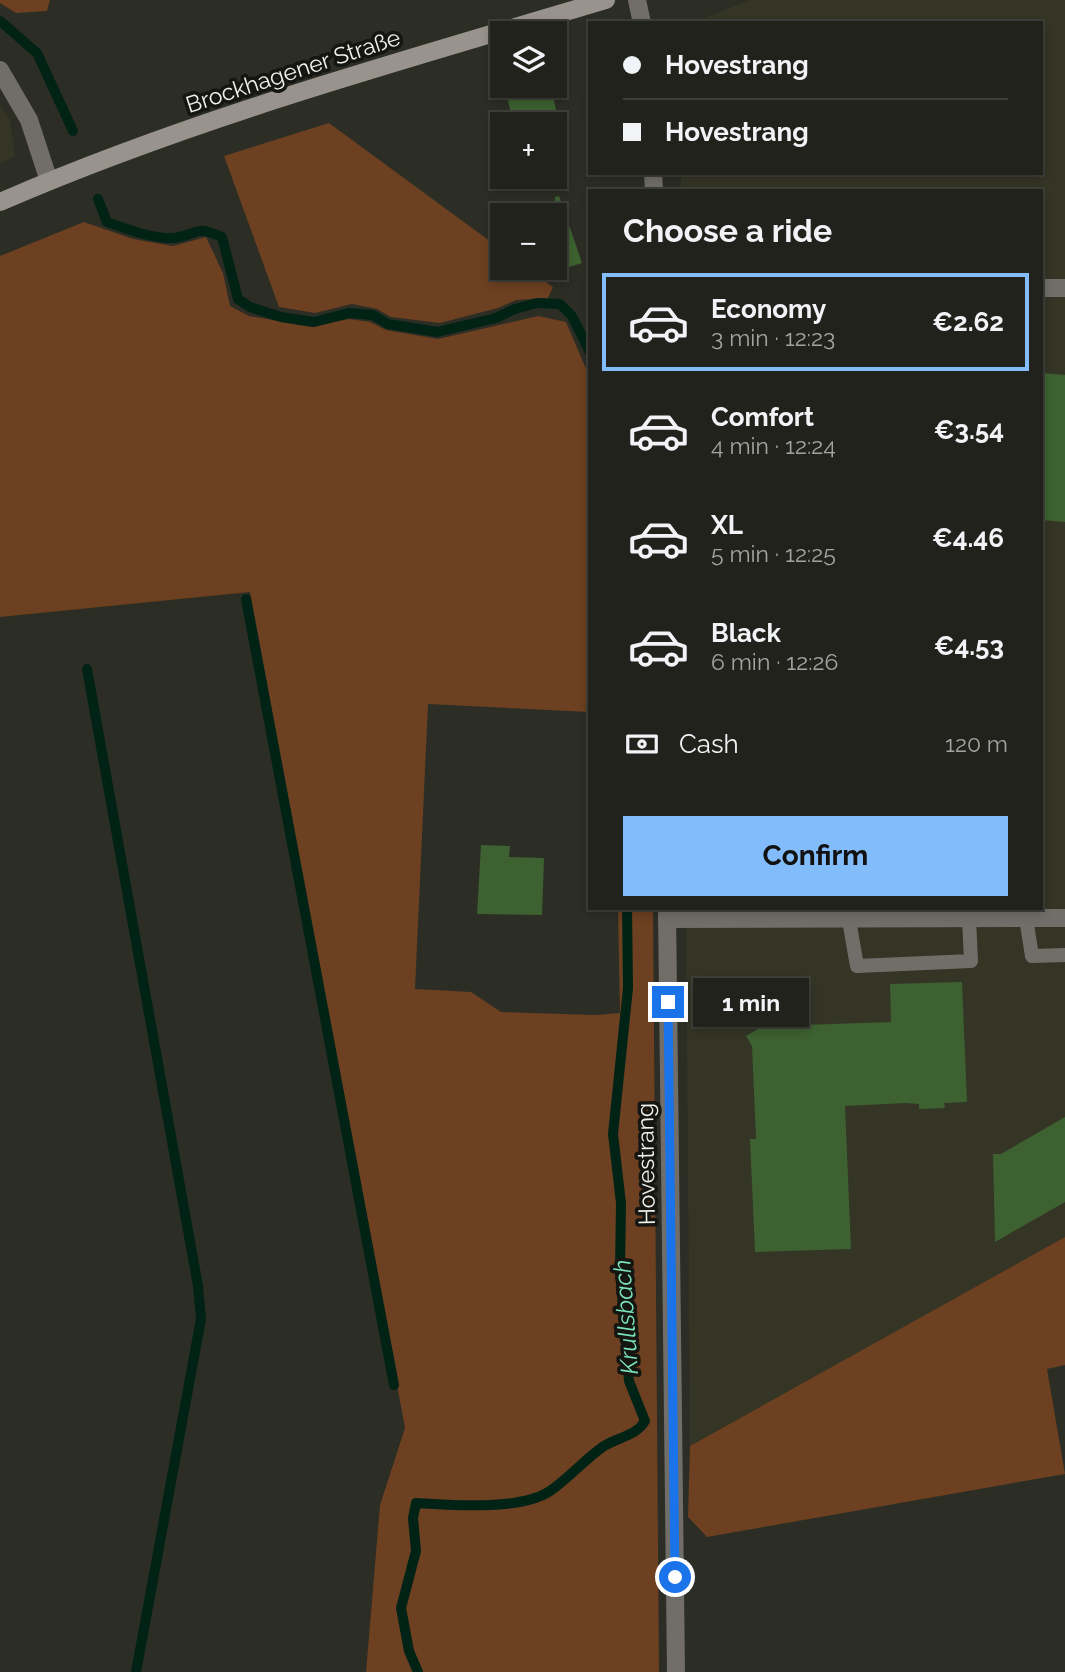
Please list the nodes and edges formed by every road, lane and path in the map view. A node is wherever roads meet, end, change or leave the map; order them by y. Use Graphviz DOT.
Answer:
graph roads {
  1 [pos="606,0"];
  2 [pos="637,0"];
  3 [pos="642,21"];
  4 [pos="0,70"];
  5 [pos="49,180"];
  6 [pos="0,202"];
  7 [pos="1043,288"];
  8 [pos="1065,288"];
  9 [pos="996,913"];
  10 [pos="667,914"];
  11 [pos="1026,918"];
  12 [pos="1065,918"];
  13 [pos="969,919"];
  14 [pos="849,920"];
  15 [pos="1065,955"];
  16 [pos="676,1672"];
  1 -- 5 [label="main road, Brockhagener Straße"];
  2 -- 3 [label="street"];
  4 -- 5 [label="street"];
  5 -- 6 [label="main road, Brockhagener Straße"];
  7 -- 8 [label="street"];
  9 -- 11 [label="street"];
  9 -- 13 [label="street"];
  10 -- 14 [label="street"];
  10 -- 16 [label="street, Hovestrang"];
  11 -- 12 [label="street"];
  11 -- 15 [label="lane"];
  13 -- 14 [label="street"];
  13 -- 14 [label="lane"];
}
